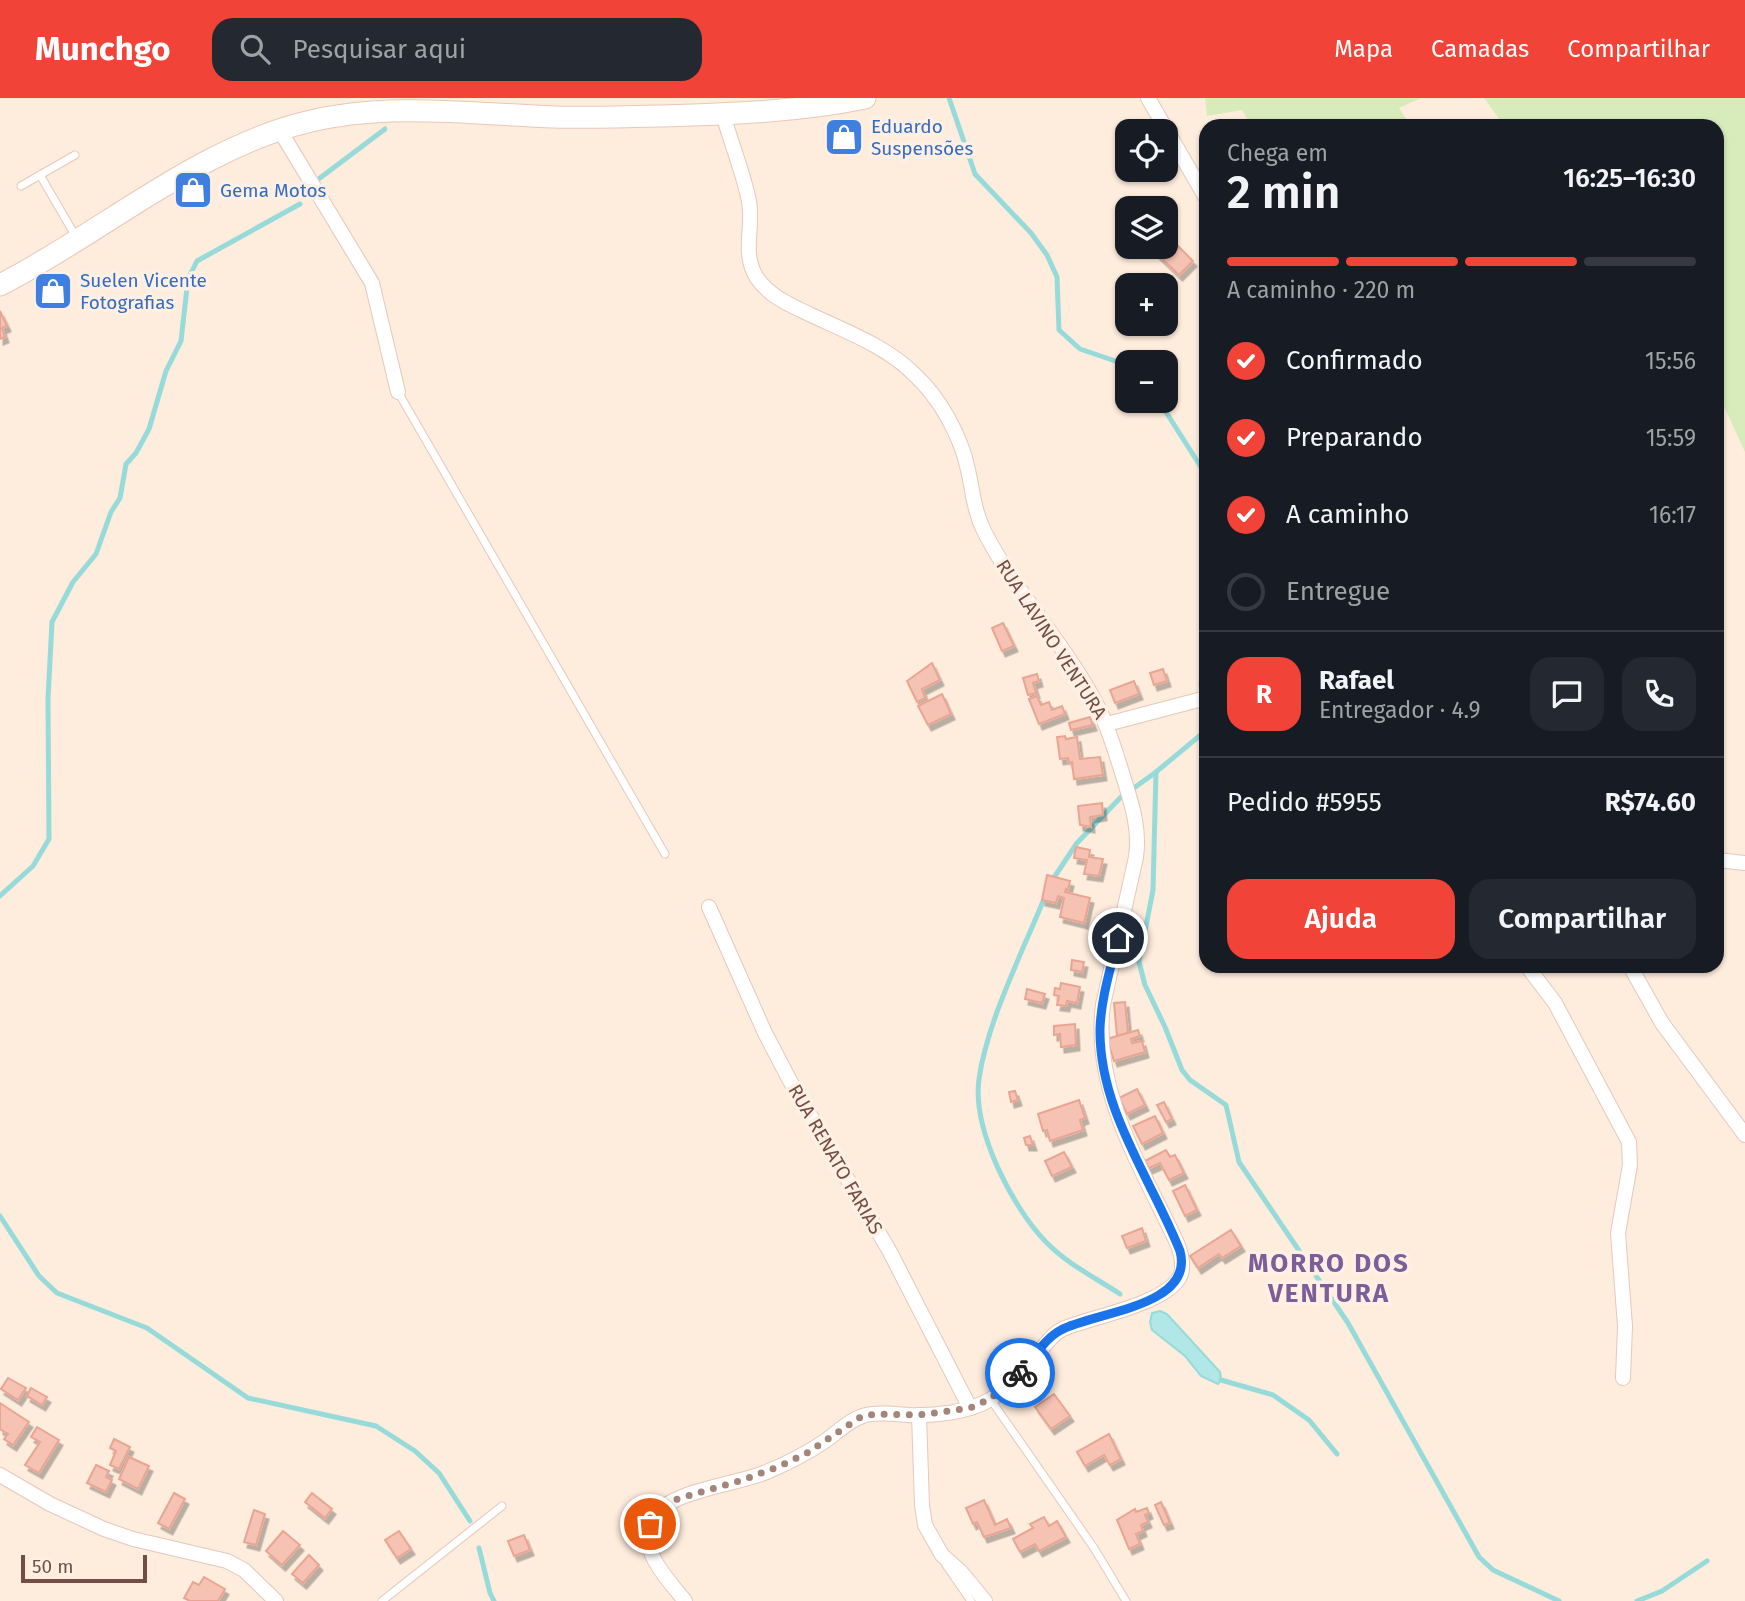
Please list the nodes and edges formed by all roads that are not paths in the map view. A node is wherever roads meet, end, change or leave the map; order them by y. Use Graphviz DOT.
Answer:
graph roads {
  1 [pos="864,98"];
  2 [pos="1148,98"];
  3 [pos="723,114"];
  4 [pos="279,129"];
  5 [pos="75,156"];
  6 [pos="40,175"];
  7 [pos="21,186"];
  8 [pos="1199,186"];
  9 [pos="78,241"];
  10 [pos="0,285"];
  11 [pos="398,392"];
  12 [pos="1199,700"];
  13 [pos="1107,724"];
  14 [pos="665,854"];
  15 [pos="1724,861"];
  16 [pos="1745,863"];
  17 [pos="709,907"];
  18 [pos="1532,973"];
  19 [pos="1634,973"];
  20 [pos="1745,1135"];
  21 [pos="1623,1378"];
  22 [pos="990,1399"];
  23 [pos="970,1408"];
  24 [pos="919,1415"];
  25 [pos="0,1475"];
  26 [pos="502,1506"];
  27 [pos="938,1549"];
  28 [pos="276,1601"];
  29 [pos="382,1601"];
  30 [pos="685,1601"];
  31 [pos="971,1601"];
  32 [pos="985,1601"];
  33 [pos="1126,1601"];
  1 -- 3 [label="main road"];
  2 -- 8 [label="street"];
  3 -- 4 [label="main road"];
  3 -- 13 [label="street, RUA LAVINO VENTURA"];
  4 -- 9 [label="main road"];
  4 -- 11 [label="street"];
  5 -- 6 [label="lane"];
  6 -- 7 [label="lane"];
  6 -- 9 [label="lane"];
  9 -- 10 [label="main road"];
  11 -- 14 [label="lane"];
  12 -- 13 [label="street"];
  13 -- 22 [label="street, RUA LAVINO VENTURA"];
  15 -- 16 [label="street"];
  17 -- 23 [label="street, RUA RENATO FARIAS"];
  18 -- 21 [label="street"];
  19 -- 20 [label="street"];
  22 -- 23 [label="street, RUA LAVINO VENTURA"];
  22 -- 33 [label="lane"];
  23 -- 24 [label="street, RUA LAVINO VENTURA"];
  24 -- 27 [label="street"];
  24 -- 30 [label="street, RUA LAVINO VENTURA"];
  25 -- 28 [label="street"];
  26 -- 29 [label="lane"];
  27 -- 31 [label="lane"];
  27 -- 32 [label="street"];
}
